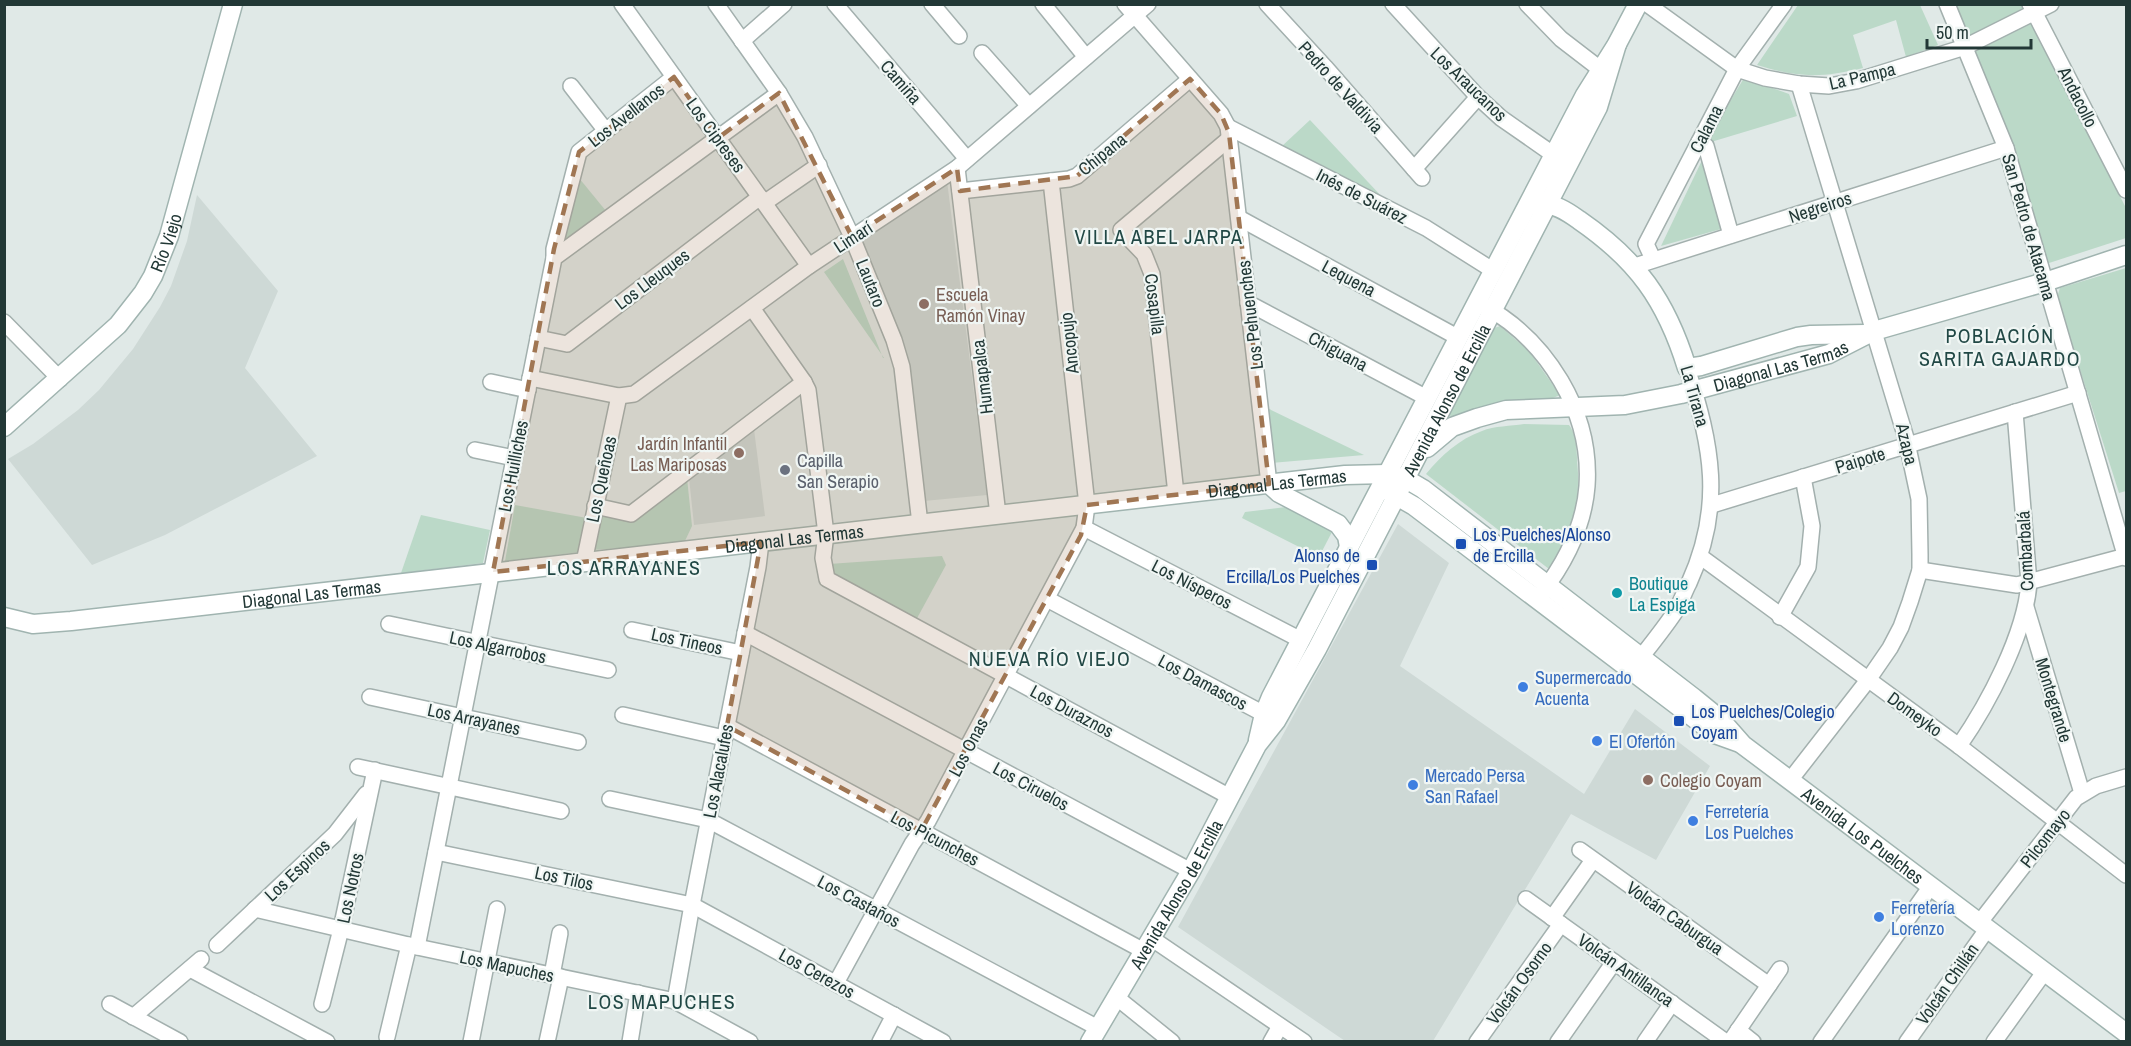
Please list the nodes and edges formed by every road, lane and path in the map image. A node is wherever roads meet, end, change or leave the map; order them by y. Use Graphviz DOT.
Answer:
graph roads {
  1 [pos="233,4"];
  2 [pos="622,4"];
  3 [pos="716,4"];
  4 [pos="784,4"];
  5 [pos="835,4"];
  6 [pos="932,4"];
  7 [pos="1042,4"];
  8 [pos="1148,4"];
  9 [pos="1267,4"];
  10 [pos="1393,4"];
  11 [pos="1527,4"];
  12 [pos="1638,4"];
  13 [pos="1647,4"];
  14 [pos="1784,4"];
  15 [pos="1947,4"];
  16 [pos="2051,4"];
  17 [pos="2032,9"];
  18 [pos="1130,10"];
  19 [pos="959,36"];
  20 [pos="742,41"];
  21 [pos="1617,44"];
  22 [pos="1965,47"];
  23 [pos="982,53"];
  24 [pos="1086,57"];
  25 [pos="1600,69"];
  26 [pos="1737,69"];
  27 [pos="674,77"];
  28 [pos="1190,79"];
  29 [pos="1799,84"];
  30 [pos="571,86"];
  31 [pos="779,93"];
  32 [pos="1478,97"];
  33 [pos="1029,106"];
  34 [pos="606,131"];
  35 [pos="1229,132"];
  36 [pos="718,138"];
  37 [pos="1699,142"];
  38 [pos="2006,148"];
  39 [pos="1554,155"];
  40 [pos="962,163"];
  41 [pos="819,165"];
  42 [pos="1051,181"];
  43 [pos="2127,190"];
  44 [pos="960,191"];
  45 [pos="762,200"];
  46 [pos="1835,202"];
  47 [pos="1548,204"];
  48 [pos="1523,214"];
  49 [pos="1239,219"];
  50 [pos="1731,235"];
  51 [pos="852,237"];
  52 [pos="2127,255"];
  53 [pos="554,258"];
  54 [pos="1653,259"];
  55 [pos="809,266"];
  56 [pos="1635,266"];
  57 [pos="1494,270"];
  58 [pos="2045,282"];
  59 [pos="1248,303"];
  60 [pos="1485,307"];
  61 [pos="752,308"];
  62 [pos="4,322"];
  63 [pos="1870,332"];
  64 [pos="538,338"];
  65 [pos="1459,338"];
  66 [pos="1687,368"];
  67 [pos="60,379"];
  68 [pos="491,382"];
  69 [pos="804,382"];
  70 [pos="529,384"];
  71 [pos="1694,390"];
  72 [pos="2078,393"];
  73 [pos="619,396"];
  74 [pos="1427,398"];
  75 [pos="1574,408"];
  76 [pos="2015,412"];
  77 [pos="4,427"];
  78 [pos="1908,445"];
  79 [pos="476,450"];
  80 [pos="1419,455"];
  81 [pos="514,459"];
  82 [pos="1803,477"];
  83 [pos="1384,481"];
  84 [pos="1269,484"];
  85 [pos="1402,487"];
  86 [pos="1176,494"];
  87 [pos="1087,505"];
  88 [pos="1712,505"];
  89 [pos="595,506"];
  90 [pos="998,515"];
  91 [pos="920,524"];
  92 [pos="1084,528"];
  93 [pos="826,534"];
  94 [pos="761,542"];
  95 [pos="1349,547"];
  96 [pos="1701,557"];
  97 [pos="2126,557"];
  98 [pos="584,562"];
  99 [pos="1920,570"];
  100 [pos="493,572"];
  101 [pos="2029,583"];
  102 [pos="1543,592"];
  103 [pos="1047,599"];
  104 [pos="2026,607"];
  105 [pos="1780,616"];
  106 [pos="4,617"];
  107 [pos="389,624"];
  108 [pos="632,630"];
  109 [pos="745,633"];
  110 [pos="1301,640"];
  111 [pos="478,643"];
  112 [pos="741,653"];
  113 [pos="1642,656"];
  114 [pos="608,670"];
  115 [pos="1006,676"];
  116 [pos="1868,680"];
  117 [pos="370,697"];
  118 [pos="1264,714"];
  119 [pos="623,715"];
  120 [pos="464,717"];
  121 [pos="726,732"];
  122 [pos="579,742"];
  123 [pos="1743,744"];
  124 [pos="1257,745"];
  125 [pos="1959,746"];
  126 [pos="966,750"];
  127 [pos="358,767"];
  128 [pos="375,770"];
  129 [pos="2127,777"];
  130 [pos="1791,779"];
  131 [pos="450,787"];
  132 [pos="370,789"];
  133 [pos="2082,793"];
  134 [pos="1230,797"];
  135 [pos="610,799"];
  136 [pos="561,811"];
  137 [pos="708,820"];
  138 [pos="2056,822"];
  139 [pos="921,831"];
  140 [pos="436,852"];
  141 [pos="1586,855"];
  142 [pos="1191,871"];
  143 [pos="2127,875"];
  144 [pos="1931,886"];
  145 [pos="1526,899"];
  146 [pos="692,904"];
  147 [pos="255,909"];
  148 [pos="497,909"];
  149 [pos="876,910"];
  150 [pos="1557,921"];
  151 [pos="1984,925"];
  152 [pos="341,929"];
  153 [pos="561,933"];
  154 [pos="1147,944"];
  155 [pos="217,945"];
  156 [pos="413,946"];
  157 [pos="487,962"];
  158 [pos="1614,962"];
  159 [pos="1780,969"];
  160 [pos="2045,971"];
  161 [pos="557,976"];
  162 [pos="836,983"];
  163 [pos="1769,985"];
  164 [pos="638,993"];
  165 [pos="1116,997"];
  166 [pos="675,1001"];
  167 [pos="1672,1003"];
  168 [pos="110,1004"];
  169 [pos="322,1004"];
  170 [pos="894,1015"];
  171 [pos="133,1017"];
  172 [pos="1280,1026"];
  173 [pos="2127,1033"];
  174 [pos="1094,1035"];
  175 [pos="387,1037"];
  176 [pos="1731,1038"];
  177 [pos="176,1040"];
  178 [pos="327,1041"];
  179 [pos="471,1041"];
  180 [pos="548,1041"];
  181 [pos="630,1041"];
  182 [pos="747,1041"];
  183 [pos="880,1041"];
  184 [pos="943,1041"];
  185 [pos="1172,1041"];
  186 [pos="1271,1041"];
  187 [pos="1304,1041"];
  188 [pos="1477,1041"];
  189 [pos="1558,1041"];
  190 [pos="1646,1041"];
  191 [pos="1753,1041"];
  192 [pos="1821,1041"];
  193 [pos="1907,1041"];
  194 [pos="1994,1041"];
  1 -- 67 [label="main road, Río Viejo"];
  2 -- 27 [label="street, Los Cipreses"];
  3 -- 20 [label="street, Lautaro"];
  4 -- 20 [label="street"];
  5 -- 40 [label="street, Camiña"];
  6 -- 19 [label="street"];
  7 -- 24 [label="street"];
  8 -- 18 [label="street, Limarí"];
  9 -- 32 [label="street, Pedro de Valdivia"];
  10 -- 32 [label="street, Los Araucanos"];
  11 -- 25 [label="street"];
  12 -- 21 [label="main road, Avenida Alonso de Ercilla"];
  13 -- 26 [label="street, La Pampa"];
  14 -- 26 [label="street, Calama"];
  15 -- 22 [label="street, San Pedro de Atacama"];
  16 -- 17 [label="street, La Pampa"];
  17 -- 22 [label="street, La Pampa"];
  17 -- 43 [label="street, Andacollo"];
  18 -- 24 [label="street, Limarí"];
  18 -- 28 [label="street, Los Pehuenches"];
  20 -- 31 [label="street, Lautaro"];
  21 -- 25 [label="main road, Avenida Alonso de Ercilla"];
  21 -- 47 [label="main road, Avenida Alonso de Ercilla"];
  22 -- 29 [label="street, La Pampa"];
  22 -- 38 [label="street, San Pedro de Atacama"];
  23 -- 33 [label="street"];
  24 -- 33 [label="street, Limarí"];
  25 -- 39 [label="main road, Avenida Alonso de Ercilla"];
  26 -- 29 [label="street, La Pampa"];
  26 -- 37 [label="street, Calama"];
  27 -- 34 [label="street, Los Avellanos"];
  27 -- 36 [label="street, Los Cipreses"];
  28 -- 35 [label="street, Los Pehuenches"];
  28 -- 42 [label="street, Chipana"];
  29 -- 46 [label="street, Azapa"];
  30 -- 34 [label="street"];
  31 -- 36 [label="street"];
  31 -- 41 [label="street, Lautaro"];
  32 -- 39 [label="street, Los Araucanos"];
  33 -- 40 [label="street, Limarí"];
  34 -- 53 [label="street, Los Avellanos"];
  35 -- 49 [label="street, Los Pehuenches"];
  35 -- 57 [label="street, Inés de Suárez"];
  35 -- 86 [label="street, Cosapilla"];
  36 -- 45 [label="street, Los Cipreses"];
  36 -- 53 [label="street"];
  37 -- 50 [label="street"];
  37 -- 54 [label="street, Calama"];
  38 -- 46 [label="street, Negreiros"];
  38 -- 58 [label="street, San Pedro de Atacama"];
  39 -- 48 [label="main road, Avenida Alonso de Ercilla"];
  40 -- 44 [label="street, Humapalca"];
  40 -- 51 [label="street, Limarí"];
  41 -- 45 [label="street, Los Lleuques"];
  41 -- 51 [label="street, Lautaro"];
  42 -- 44 [label="street, Chipana"];
  42 -- 87 [label="street, Ancopujo"];
  44 -- 90 [label="street, Humapalca"];
  45 -- 55 [label="street, Los Cipreses"];
  45 -- 64 [label="street, Los Lleuques"];
  46 -- 50 [label="street, Negreiros"];
  46 -- 63 [label="street, Azapa"];
  47 -- 48 [label="main road"];
  47 -- 56 [label="main road, La Tirana"];
  47 -- 60 [label="main road, Avenida Alonso de Ercilla"];
  48 -- 57 [label="main road, Avenida Alonso de Ercilla"];
  49 -- 59 [label="street, Los Pehuenches"];
  49 -- 65 [label="street, Lequena"];
  50 -- 54 [label="street, Negreiros"];
  51 -- 55 [label="street, Limarí"];
  51 -- 91 [label="street, Lautaro"];
  52 -- 58 [label="main road, Diagonal Las Termas"];
  53 -- 64 [label="street, Los Huilliches"];
  54 -- 56 [label="street, Negreiros"];
  55 -- 61 [label="street, Limarí"];
  56 -- 66 [label="main road, La Tirana"];
  57 -- 60 [label="main road, Avenida Alonso de Ercilla"];
  58 -- 63 [label="main road, Diagonal Las Termas"];
  58 -- 72 [label="street, San Pedro de Atacama"];
  59 -- 74 [label="street, Chiguana"];
  59 -- 84 [label="street, Los Pehuenches"];
  60 -- 65 [label="main road, Avenida Alonso de Ercilla"];
  60 -- 75 [label="street"];
  60 -- 80 [label="main road, Avenida Alonso de Ercilla"];
  61 -- 69 [label="street"];
  61 -- 73 [label="street, Limarí"];
  62 -- 67 [label="street"];
  63 -- 66 [label="main road, Diagonal Las Termas"];
  63 -- 71 [label="main road, Diagonal Las Termas"];
  63 -- 78 [label="street, Azapa"];
  64 -- 70 [label="street, Los Huilliches"];
  65 -- 74 [label="main road, Avenida Alonso de Ercilla"];
  66 -- 71 [label="street, La Tirana"];
  67 -- 77 [label="main road, Río Viejo"];
  68 -- 70 [label="street"];
  69 -- 89 [label="street"];
  69 -- 93 [label="street"];
  70 -- 73 [label="street"];
  70 -- 81 [label="street, Los Huilliches"];
  71 -- 75 [label="main road, Diagonal Las Termas"];
  71 -- 88 [label="street, La Tirana"];
  72 -- 76 [label="street, Paipote"];
  72 -- 97 [label="street, San Pedro de Atacama"];
  73 -- 89 [label="street, Los Queñoas"];
  74 -- 83 [label="main road, Avenida Alonso de Ercilla"];
  75 -- 80 [label="main road, Diagonal Las Termas"];
  75 -- 102 [label="street"];
  76 -- 78 [label="street, Paipote"];
  76 -- 101 [label="street, Combarbalá"];
  78 -- 82 [label="street, Paipote"];
  78 -- 99 [label="street, Azapa"];
  79 -- 81 [label="street"];
  80 -- 85 [label="main road, Avenida Alonso de Ercilla"];
  81 -- 100 [label="street, Los Huilliches"];
  82 -- 88 [label="street, Paipote"];
  82 -- 105 [label="street"];
  83 -- 84 [label="main road, Diagonal Las Termas"];
  83 -- 85 [label="main road, Diagonal Las Termas"];
  83 -- 95 [label="main road, Avenida Alonso de Ercilla"];
  84 -- 86 [label="main road, Diagonal Las Termas"];
  84 -- 95 [label="main road"];
  85 -- 102 [label="main road, Avenida Los Puelches"];
  85 -- 124 [label="main road, Avenida Alonso de Ercilla"];
  86 -- 87 [label="main road, Diagonal Las Termas"];
  87 -- 90 [label="main road, Diagonal Las Termas"];
  87 -- 92 [label="street, Los Onas"];
  88 -- 96 [label="street, La Tirana"];
  89 -- 98 [label="street, Los Queñoas"];
  90 -- 91 [label="main road, Diagonal Las Termas"];
  91 -- 93 [label="main road, Diagonal Las Termas"];
  92 -- 103 [label="street, Los Onas"];
  92 -- 110 [label="street, Los Nísperos"];
  93 -- 94 [label="main road, Diagonal Las Termas"];
  93 -- 115 [label="street, Los Duraznos"];
  94 -- 98 [label="main road, Diagonal Las Termas"];
  94 -- 109 [label="street, Los Alacalufes"];
  95 -- 110 [label="main road, Avenida Alonso de Ercilla"];
  96 -- 105 [label="street, Domeyko"];
  96 -- 113 [label="street, La Tirana"];
  97 -- 101 [label="street"];
  98 -- 100 [label="main road, Diagonal Las Termas"];
  99 -- 101 [label="street"];
  99 -- 116 [label="street, Azapa"];
  100 -- 106 [label="main road, Diagonal Las Termas"];
  100 -- 111 [label="street, Los Huilliches"];
  101 -- 104 [label="street, Combarbalá"];
  102 -- 113 [label="main road, Avenida Los Puelches"];
  102 -- 123 [label="main road, Avenida Los Puelches"];
  103 -- 115 [label="street, Los Onas"];
  103 -- 118 [label="street, Los Damascos"];
  104 -- 125 [label="street, Combarbalá"];
  104 -- 133 [label="street, Montegrande"];
  105 -- 116 [label="street, Domeyko"];
  107 -- 111 [label="street, Los Algarrobos"];
  108 -- 112 [label="street, Los Tineos"];
  109 -- 112 [label="street, Los Alacalufes"];
  109 -- 126 [label="street, Los Ciruelos"];
  110 -- 118 [label="main road, Avenida Alonso de Ercilla"];
  111 -- 114 [label="street, Los Algarrobos"];
  111 -- 120 [label="street, Los Huilliches"];
  112 -- 121 [label="street, Los Alacalufes"];
  113 -- 123 [label="main road, Avenida Los Puelches"];
  115 -- 126 [label="street, Los Onas"];
  115 -- 134 [label="street, Los Duraznos"];
  116 -- 125 [label="street, Domeyko"];
  116 -- 130 [label="street, Azapa"];
  117 -- 120 [label="street, Los Arrayanes"];
  118 -- 124 [label="main road, Avenida Alonso de Ercilla"];
  119 -- 121 [label="street, Los Picunches"];
  120 -- 122 [label="street, Los Arrayanes"];
  120 -- 131 [label="street, Los Huilliches"];
  121 -- 137 [label="street, Los Alacalufes"];
  121 -- 139 [label="street, Los Picunches"];
  123 -- 130 [label="main road, Avenida Los Puelches"];
  124 -- 134 [label="main road, Avenida Alonso de Ercilla"];
  125 -- 138 [label="street, Domeyko"];
  126 -- 139 [label="street, Los Onas"];
  126 -- 142 [label="street, Los Ciruelos"];
  127 -- 128 [label="street"];
  128 -- 131 [label="street"];
  128 -- 132 [label="street, Los Notros"];
  129 -- 133 [label="street, Pilcomayo"];
  130 -- 144 [label="main road, Avenida Los Puelches"];
  131 -- 136 [label="street"];
  131 -- 140 [label="street, Los Huilliches"];
  132 -- 147 [label="street, Los Espinos"];
  132 -- 152 [label="street, Los Notros"];
  133 -- 138 [label="street, Pilcomayo"];
  134 -- 142 [label="main road, Avenida Alonso de Ercilla"];
  135 -- 137 [label="street, Los Castaños"];
  137 -- 146 [label="street, Los Alacalufes"];
  137 -- 149 [label="street, Los Castaños"];
  138 -- 143 [label="street, Domeyko"];
  138 -- 151 [label="street, Pilcomayo"];
  139 -- 149 [label="street, Los Onas"];
  139 -- 154 [label="street, Los Picunches"];
  140 -- 146 [label="street, Los Tilos"];
  140 -- 156 [label="street, Los Huilliches"];
  141 -- 150 [label="street, Volcán Osorno"];
  141 -- 163 [label="street, Volcán Caburgua"];
  142 -- 154 [label="main road, Avenida Alonso de Ercilla"];
  144 -- 151 [label="main road, Avenida Los Puelches"];
  144 -- 192 [label="street"];
  145 -- 150 [label="street, Volcán Antillanca"];
  146 -- 162 [label="street, Los Cerezos"];
  146 -- 166 [label="street, Los Alacalufes"];
  147 -- 152 [label="street, Los Mapuches"];
  147 -- 155 [label="street, Los Espinos"];
  148 -- 157 [label="street"];
  149 -- 162 [label="street, Los Onas"];
  149 -- 174 [label="street, Los Castaños"];
  150 -- 158 [label="street, Volcán Antillanca"];
  150 -- 188 [label="street, Volcán Osorno"];
  151 -- 160 [label="main road, Avenida Los Puelches"];
  151 -- 193 [label="street, Volcán Chillán"];
  152 -- 156 [label="street, Los Mapuches"];
  152 -- 169 [label="street, Los Notros"];
  153 -- 161 [label="street"];
  154 -- 165 [label="main road, Avenida Alonso de Ercilla"];
  154 -- 172 [label="street, Los Picunches"];
  156 -- 157 [label="street, Los Mapuches"];
  156 -- 175 [label="street, Los Huilliches"];
  157 -- 161 [label="street, Los Mapuches"];
  157 -- 179 [label="street"];
  158 -- 167 [label="street, Volcán Antillanca"];
  158 -- 189 [label="street"];
  159 -- 163 [label="street"];
  160 -- 173 [label="main road, Avenida Los Puelches"];
  160 -- 194 [label="street"];
  161 -- 164 [label="street, Los Mapuches"];
  161 -- 180 [label="street"];
  162 -- 170 [label="street, Los Cerezos"];
  163 -- 176 [label="street"];
  164 -- 166 [label="street, Los Mapuches"];
  164 -- 181 [label="street"];
  165 -- 174 [label="main road, Avenida Alonso de Ercilla"];
  165 -- 185 [label="street"];
  166 -- 182 [label="street, Los Mapuches"];
  167 -- 176 [label="street, Volcán Antillanca"];
  167 -- 190 [label="street"];
  168 -- 171 [label="street"];
  170 -- 183 [label="street"];
  170 -- 184 [label="street, Los Cerezos"];
  171 -- 177 [label="street"];
  171 -- 178 [label="street"];
  172 -- 186 [label="street"];
  172 -- 187 [label="street, Los Picunches"];
  176 -- 191 [label="street, Volcán Antillanca"];
}
